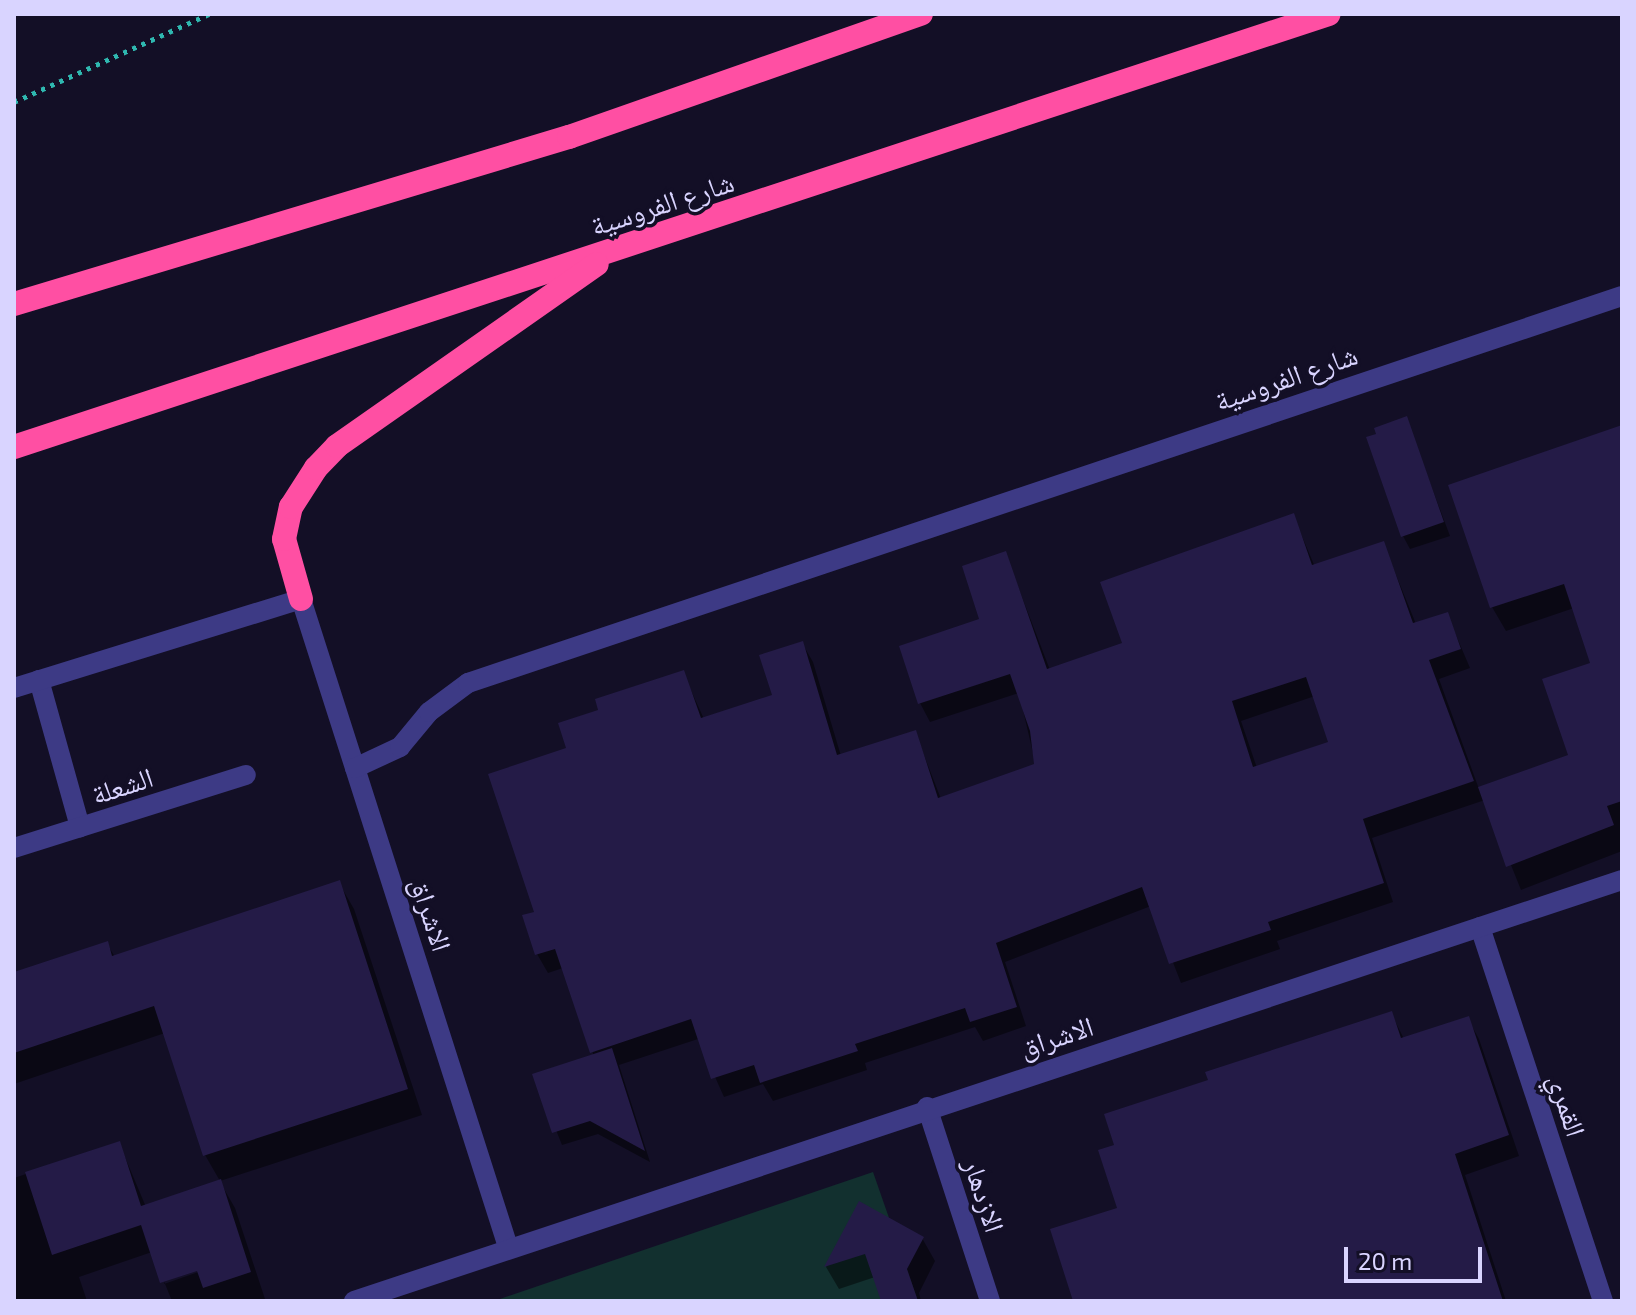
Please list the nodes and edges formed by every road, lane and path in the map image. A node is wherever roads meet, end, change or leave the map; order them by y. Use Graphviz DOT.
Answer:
graph roads {
  1 [pos="209,14"];
  2 [pos="921,14"];
  3 [pos="1329,14"];
  4 [pos="14,102"];
  5 [pos="618,249"];
  6 [pos="1622,296"];
  7 [pos="14,304"];
  8 [pos="14,447"];
  9 [pos="301,599"];
  10 [pos="39,680"];
  11 [pos="14,688"];
  12 [pos="355,768"];
  13 [pos="246,775"];
  14 [pos="80,827"];
  15 [pos="14,848"];
  16 [pos="1622,880"];
  17 [pos="1480,927"];
  18 [pos="927,1107"];
  19 [pos="508,1247"];
  20 [pos="354,1301"];
  21 [pos="990,1301"];
  22 [pos="1603,1301"];
  1 -- 4 [label="path"];
  2 -- 7 [label="highway"];
  3 -- 5 [label="highway, شارع الفروسية"];
  5 -- 8 [label="highway, شارع الفروسية"];
  5 -- 9 [label="highway"];
  6 -- 12 [label="street, شارع الفروسية"];
  9 -- 10 [label="street"];
  9 -- 12 [label="street, الاشراق"];
  10 -- 11 [label="street"];
  10 -- 14 [label="street"];
  12 -- 19 [label="street, الاشراق"];
  13 -- 14 [label="street, الشعلة"];
  14 -- 15 [label="street, الشعلة"];
  16 -- 17 [label="street, الاشراق"];
  17 -- 18 [label="street, الاشراق"];
  17 -- 22 [label="street, القمري"];
  18 -- 19 [label="street, الاشراق"];
  18 -- 21 [label="street, الازدهار"];
  19 -- 20 [label="street, الاشراق"];
}
